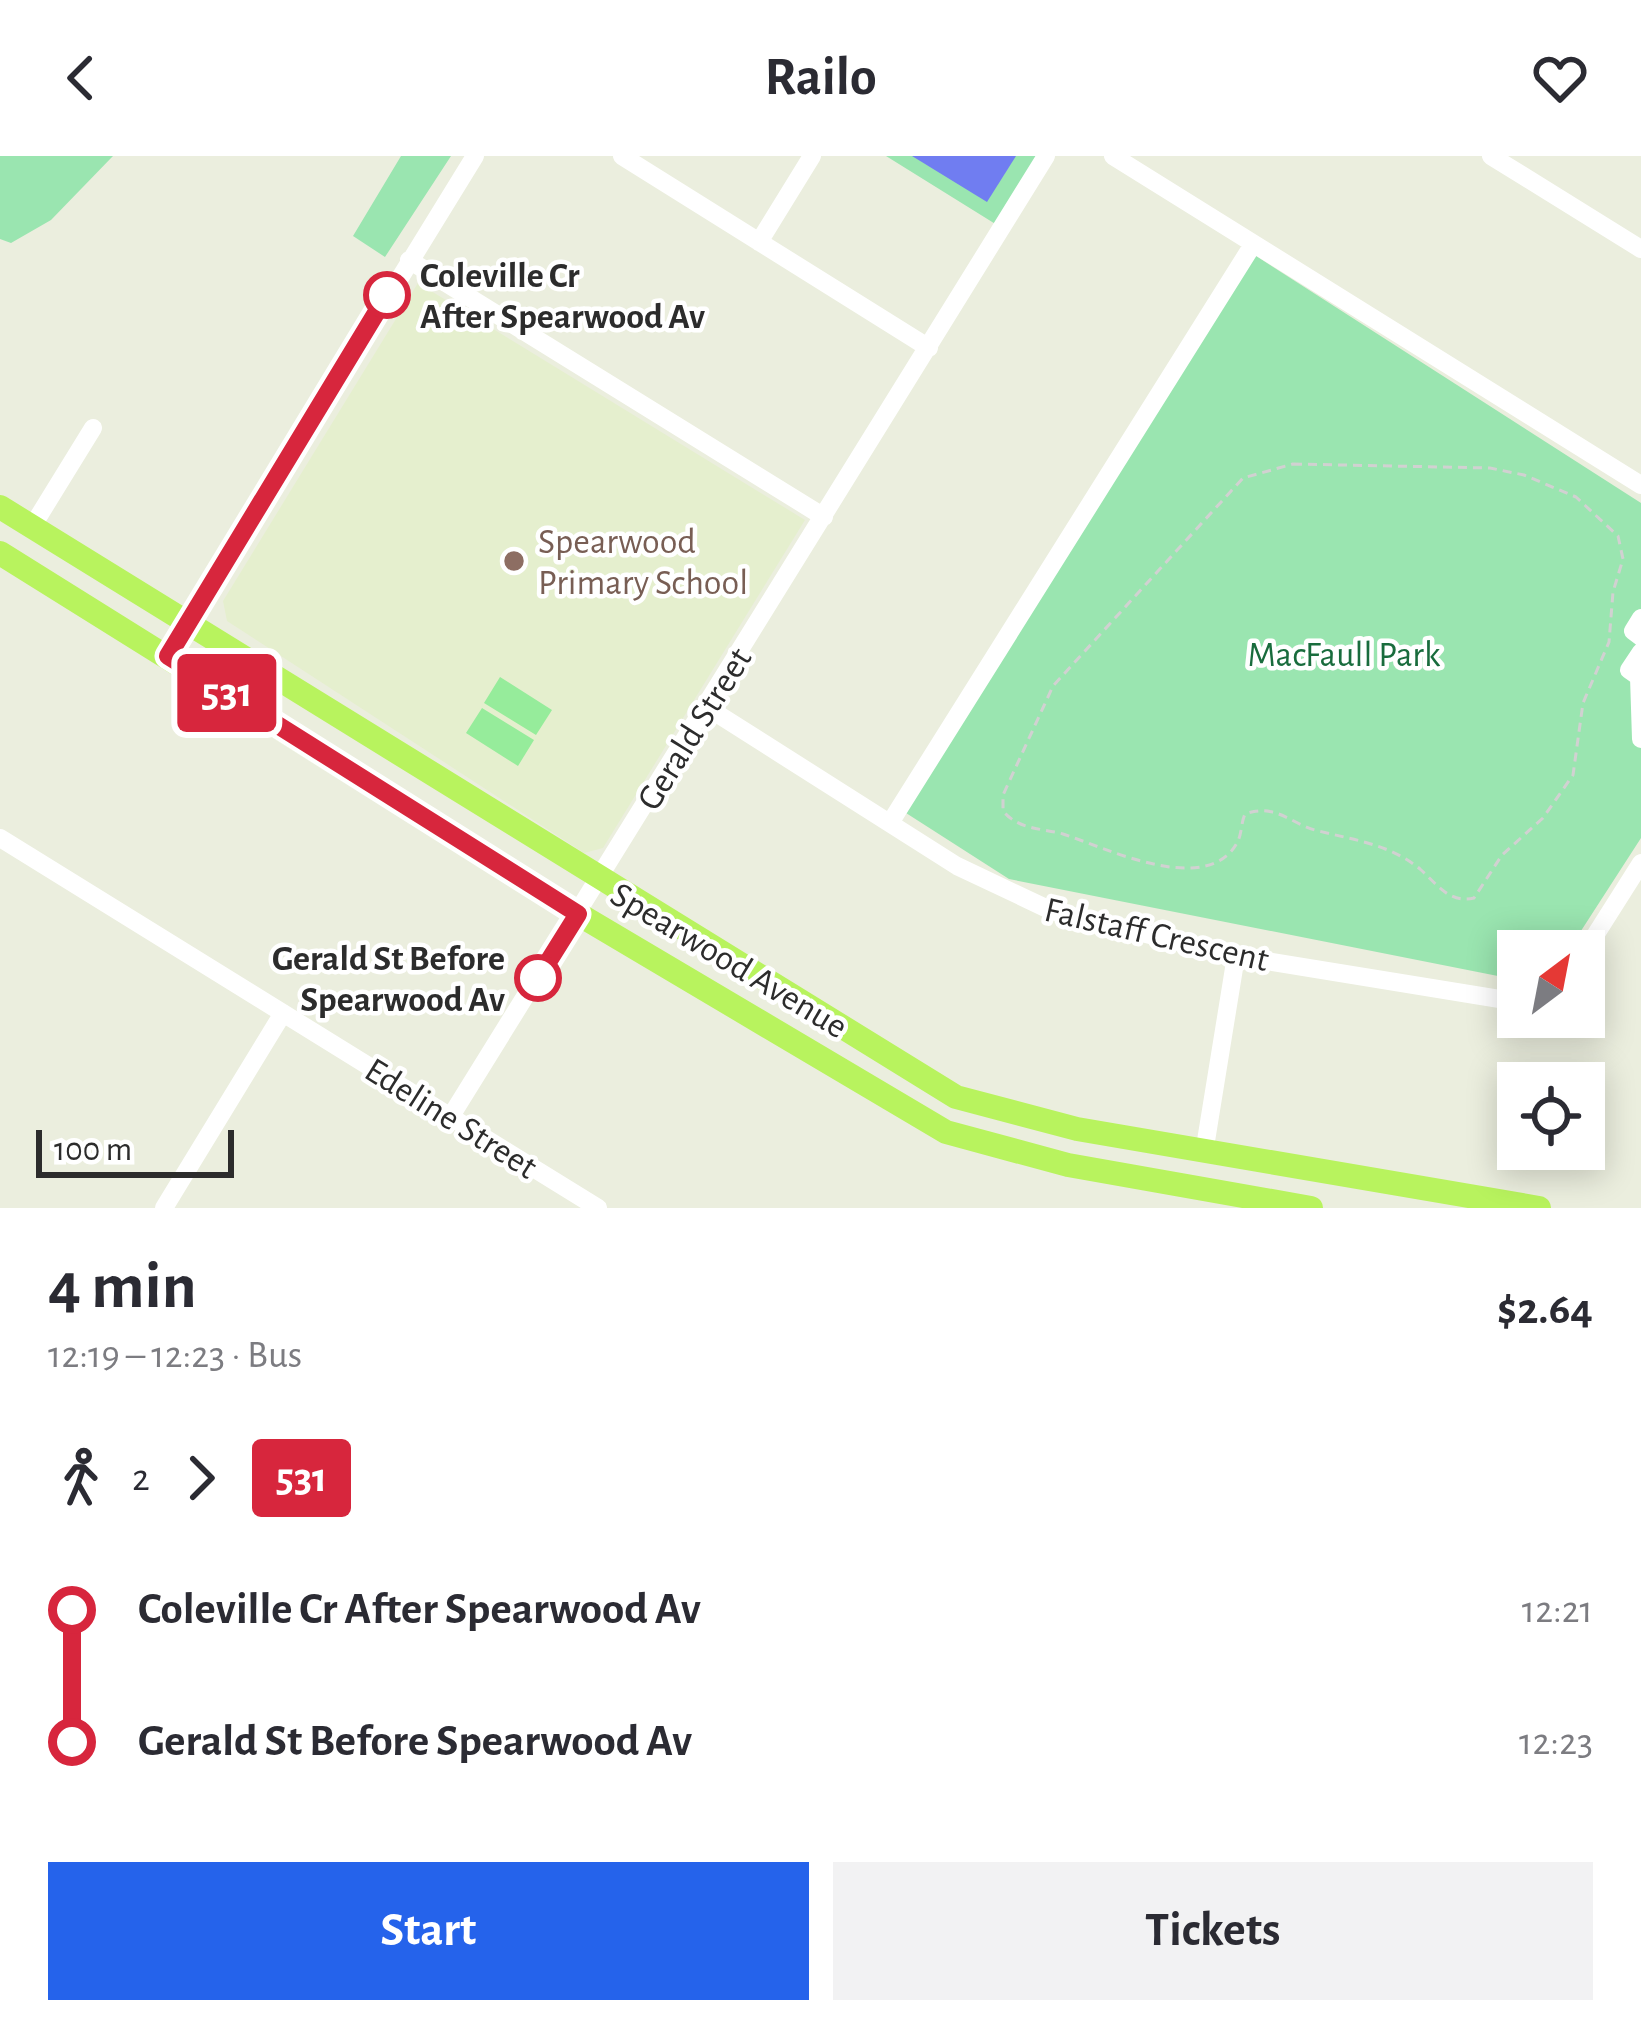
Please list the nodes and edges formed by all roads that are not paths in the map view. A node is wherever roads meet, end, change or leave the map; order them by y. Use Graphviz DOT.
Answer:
graph roads {
  1 [pos="475,156"];
  2 [pos="622,156"];
  3 [pos="812,156"];
  4 [pos="1046,156"];
  5 [pos="1113,156"];
  6 [pos="1491,156"];
  7 [pos="759,242"];
  8 [pos="1252,246"];
  9 [pos="1641,249"];
  10 [pos="409,260"];
  11 [pos="929,348"];
  12 [pos="93,428"];
  13 [pos="1641,485"];
  14 [pos="0,507"];
  15 [pos="824,517"];
  16 [pos="32,527"];
  17 [pos="0,553"];
  18 [pos="1641,618"];
  19 [pos="188,623"];
  20 [pos="1641,637"];
  21 [pos="1641,652"];
  22 [pos="168,656"];
  23 [pos="705,706"];
  24 [pos="1641,739"];
  25 [pos="890,823"];
  26 [pos="0,838"];
  27 [pos="1641,862"];
  28 [pos="600,880"];
  29 [pos="578,914"];
  30 [pos="1598,930"];
  31 [pos="1235,956"];
  32 [pos="1497,999"];
  33 [pos="283,1012"];
  34 [pos="452,1116"];
  35 [pos="1077,1129"];
  36 [pos="1205,1147"];
  37 [pos="1068,1165"];
  38 [pos="164,1208"];
  39 [pos="598,1208"];
  40 [pos="1311,1208"];
  41 [pos="1539,1208"];
  1 -- 10 [label="street"];
  2 -- 7 [label="street"];
  3 -- 7 [label="street"];
  4 -- 11 [label="street, Gerald Street"];
  5 -- 8 [label="street"];
  6 -- 9 [label="street"];
  7 -- 11 [label="street"];
  8 -- 13 [label="street"];
  8 -- 25 [label="street"];
  10 -- 15 [label="street"];
  10 -- 19 [label="street"];
  11 -- 15 [label="street, Gerald Street"];
  12 -- 16 [label="street"];
  14 -- 16 [label="main road, Spearwood Avenue"];
  15 -- 23 [label="street, Gerald Street"];
  16 -- 19 [label="main road, Spearwood Avenue"];
  17 -- 22 [label="main road, Spearwood Avenue"];
  18 -- 20 [label="street"];
  19 -- 22 [label="street"];
  19 -- 28 [label="main road, Spearwood Avenue"];
  21 -- 24 [label="street"];
  22 -- 29 [label="main road, Spearwood Avenue"];
  23 -- 25 [label="street, Falstaff Crescent"];
  23 -- 28 [label="street, Gerald Street"];
  25 -- 31 [label="street, Falstaff Crescent"];
  26 -- 33 [label="street, Edeline Street"];
  27 -- 30 [label="street"];
  28 -- 29 [label="street, Gerald Street"];
  28 -- 35 [label="main road, Spearwood Avenue"];
  29 -- 34 [label="street, Gerald Street"];
  29 -- 37 [label="main road, Spearwood Avenue"];
  31 -- 32 [label="street, Falstaff Crescent"];
  31 -- 36 [label="street"];
  33 -- 34 [label="street, Edeline Street"];
  33 -- 38 [label="street"];
  34 -- 39 [label="street, Edeline Street"];
  35 -- 36 [label="main road, Spearwood Avenue"];
  35 -- 37 [label="main road"];
  36 -- 41 [label="main road, Spearwood Avenue"];
  37 -- 40 [label="main road, Spearwood Avenue"];
}
